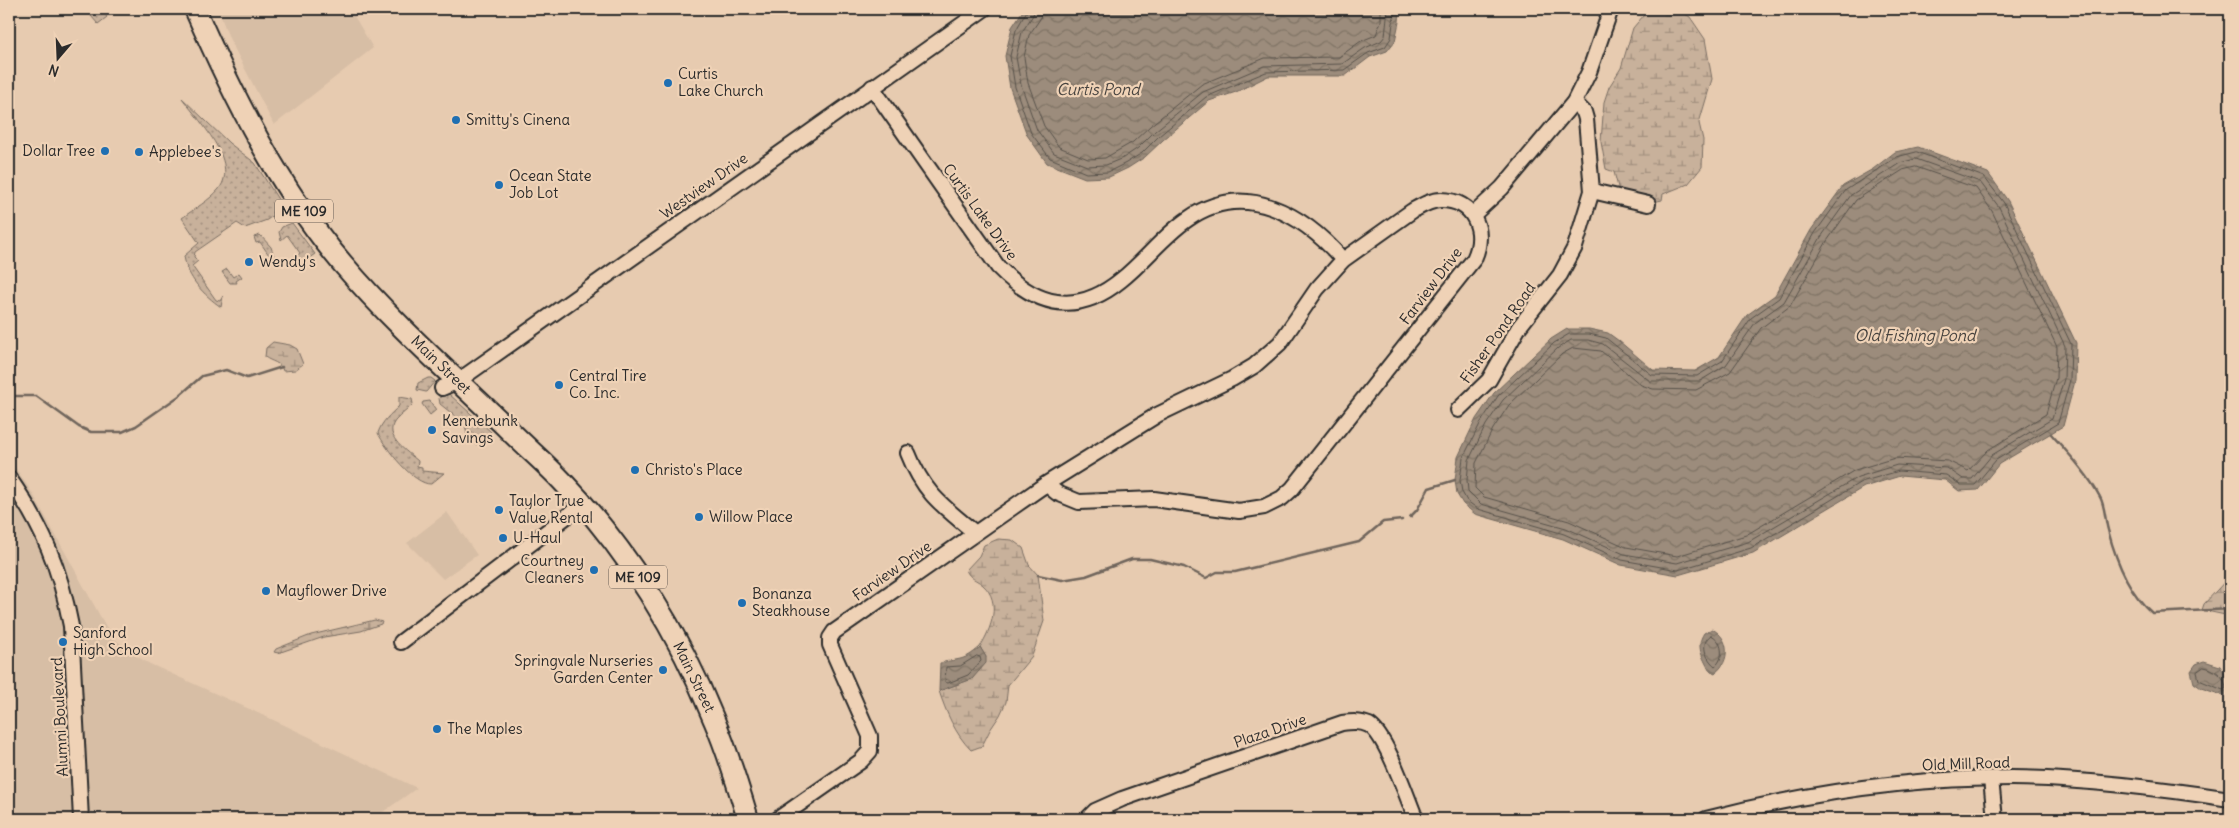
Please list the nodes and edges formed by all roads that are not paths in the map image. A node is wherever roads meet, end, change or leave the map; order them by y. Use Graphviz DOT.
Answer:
graph roads {
  1 [pos="195,9"];
  2 [pos="984,9"];
  3 [pos="1611,9"];
  4 [pos="872,87"];
  5 [pos="1574,102"];
  6 [pos="1592,191"];
  7 [pos="1648,204"];
  8 [pos="1474,214"];
  9 [pos="1344,260"];
  10 [pos="450,384"];
  11 [pos="1458,410"];
  12 [pos="908,453"];
  13 [pos="9,478"];
  14 [pos="1046,484"];
  15 [pos="583,504"];
  16 [pos="975,533"];
  17 [pos="401,642"];
  18 [pos="1991,779"];
  19 [pos="2230,799"];
  20 [pos="81,819"];
  21 [pos="748,819"];
  22 [pos="778,819"];
  23 [pos="1087,819"];
  24 [pos="1416,819"];
  25 [pos="1706,819"];
  26 [pos="1995,819"];
  1 -- 10 [label="highway, Main Street / ME 109"];
  2 -- 4 [label="street, Westview Drive"];
  3 -- 5 [label="street"];
  4 -- 9 [label="street, Curtis Lake Drive"];
  4 -- 10 [label="street, Westview Drive"];
  5 -- 6 [label="street, Fisher Pond Road"];
  5 -- 8 [label="street"];
  6 -- 7 [label="street"];
  6 -- 11 [label="street, Fisher Pond Road"];
  8 -- 9 [label="street, Farview Drive"];
  8 -- 14 [label="street, Farview Drive"];
  9 -- 14 [label="street, Farview Drive"];
  10 -- 15 [label="highway, Main Street / ME 109"];
  12 -- 16 [label="street"];
  13 -- 20 [label="street, Alumni Boulevard"];
  14 -- 16 [label="street, Farview Drive"];
  15 -- 17 [label="street"];
  15 -- 21 [label="highway, Main Street / ME 109"];
  16 -- 22 [label="street, Farview Drive"];
  18 -- 19 [label="street, Old Mill Road"];
  18 -- 25 [label="street, Old Mill Road"];
  18 -- 26 [label="street"];
  23 -- 24 [label="street, Plaza Drive"];
}
